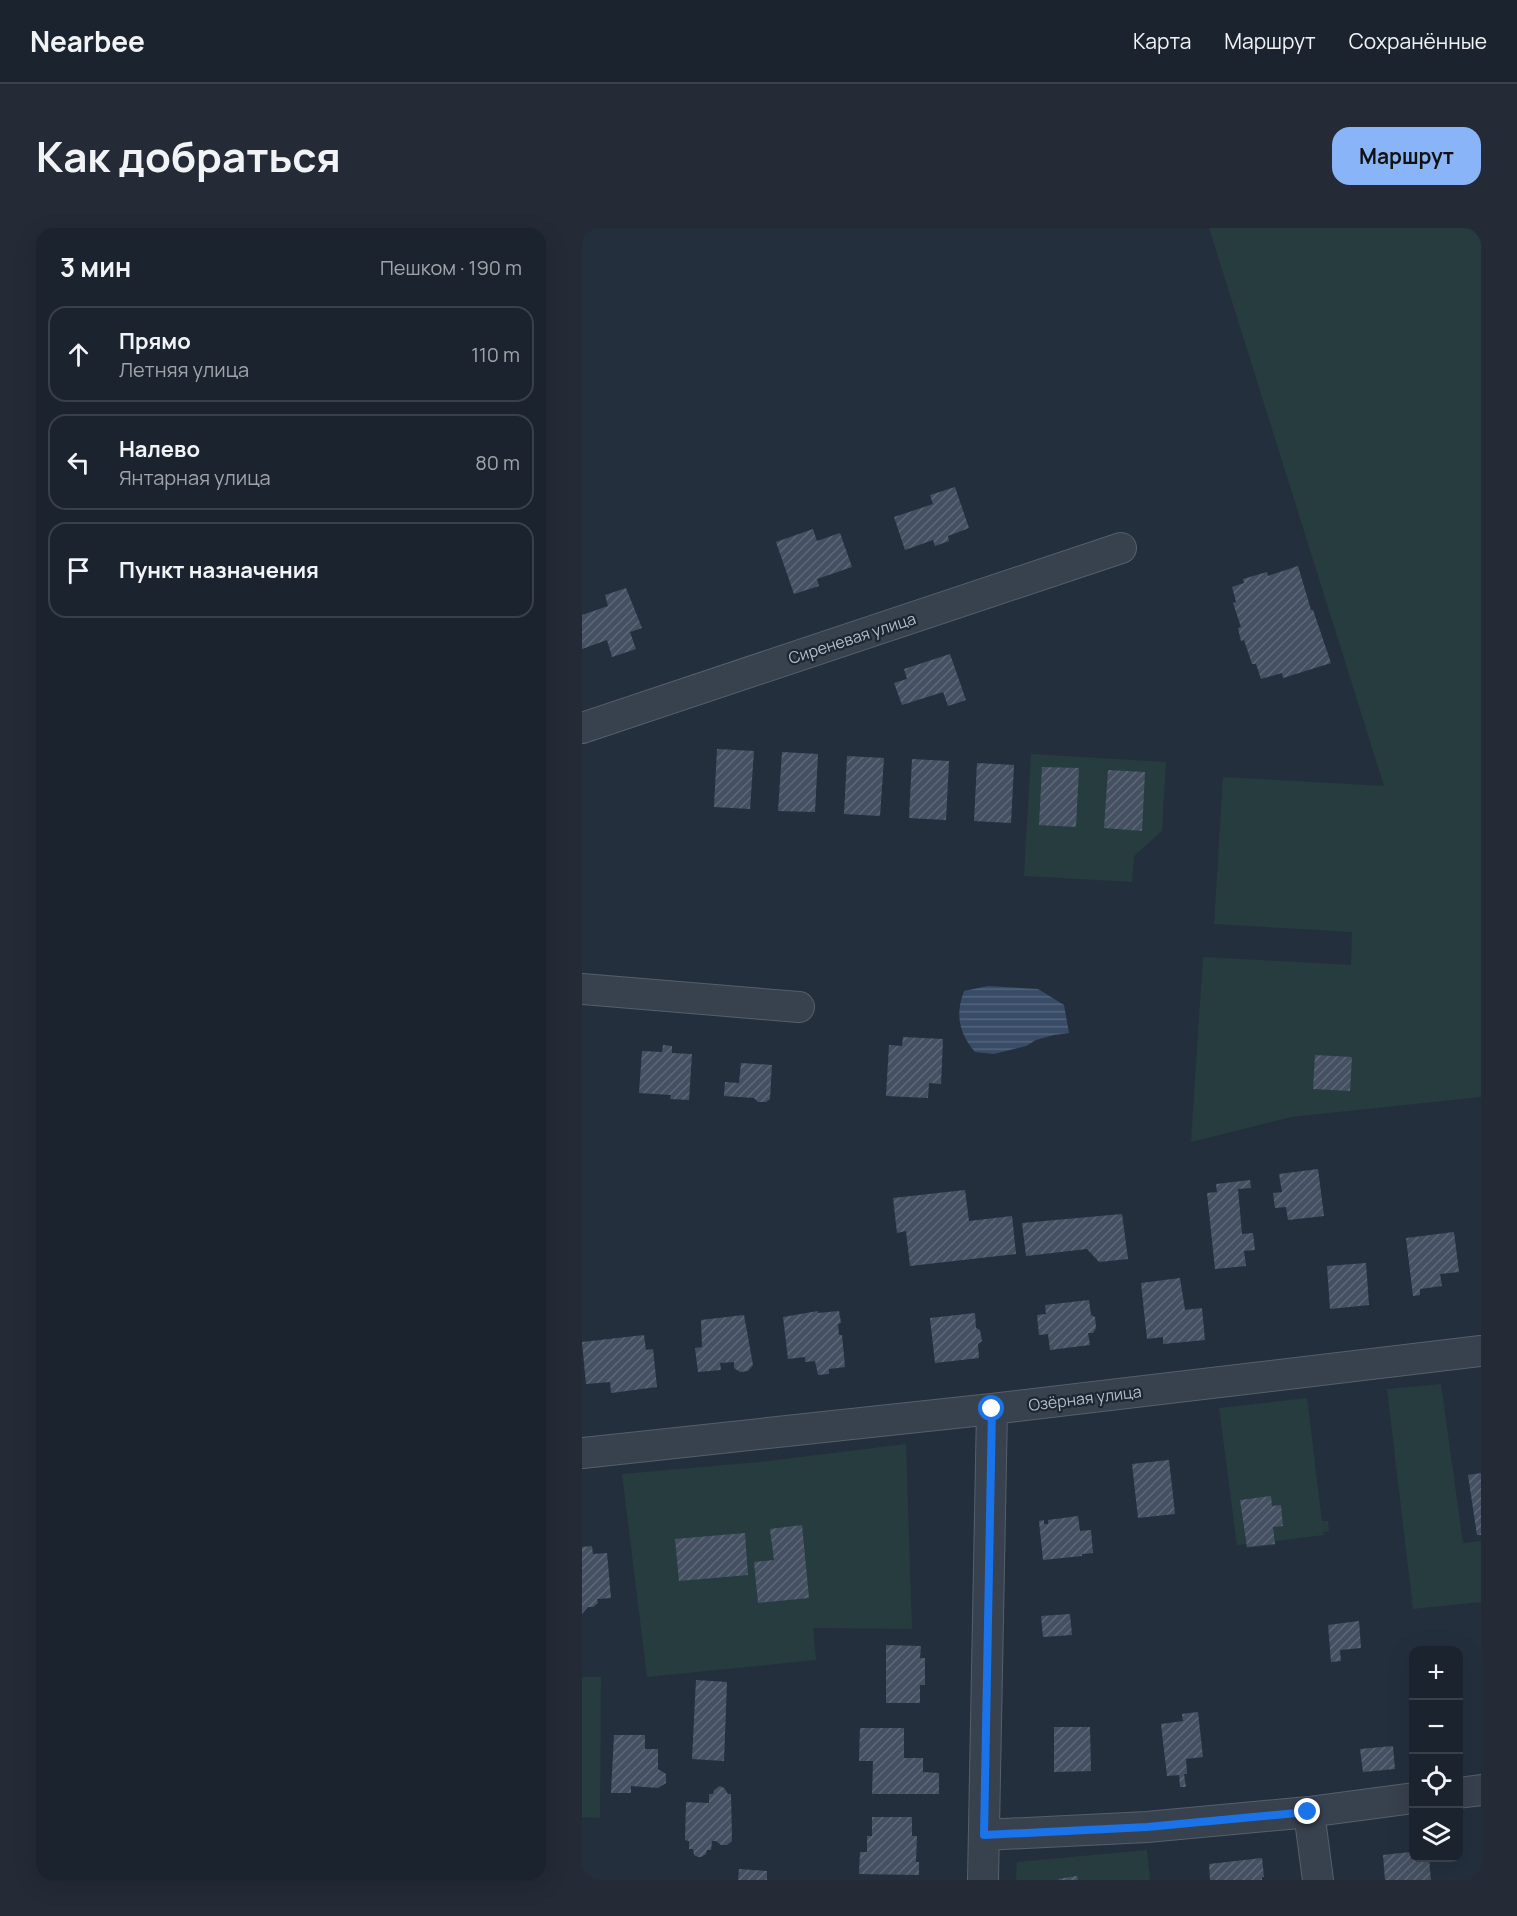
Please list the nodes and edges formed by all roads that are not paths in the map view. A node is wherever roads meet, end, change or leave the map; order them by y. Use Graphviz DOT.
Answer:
graph roads {
  1 [pos="1121,548"];
  2 [pos="582,728"];
  3 [pos="582,989"];
  4 [pos="799,1007"];
  5 [pos="1481,1351"];
  6 [pos="992,1409"];
  7 [pos="582,1453"];
  8 [pos="1481,1790"];
  9 [pos="1463,1792"];
  10 [pos="1409,1799"];
  11 [pos="1308,1812"];
  12 [pos="984,1835"];
  13 [pos="983,1880"];
  14 [pos="1318,1880"];
  1 -- 2 [label="street, Сиреневая улица"];
  3 -- 4 [label="street"];
  5 -- 6 [label="street, Озёрная улица"];
  6 -- 7 [label="street, Озёрная улица"];
  6 -- 12 [label="street"];
  8 -- 9 [label="street"];
  10 -- 11 [label="street"];
  11 -- 12 [label="street"];
  11 -- 14 [label="street"];
  12 -- 13 [label="street"];
}
